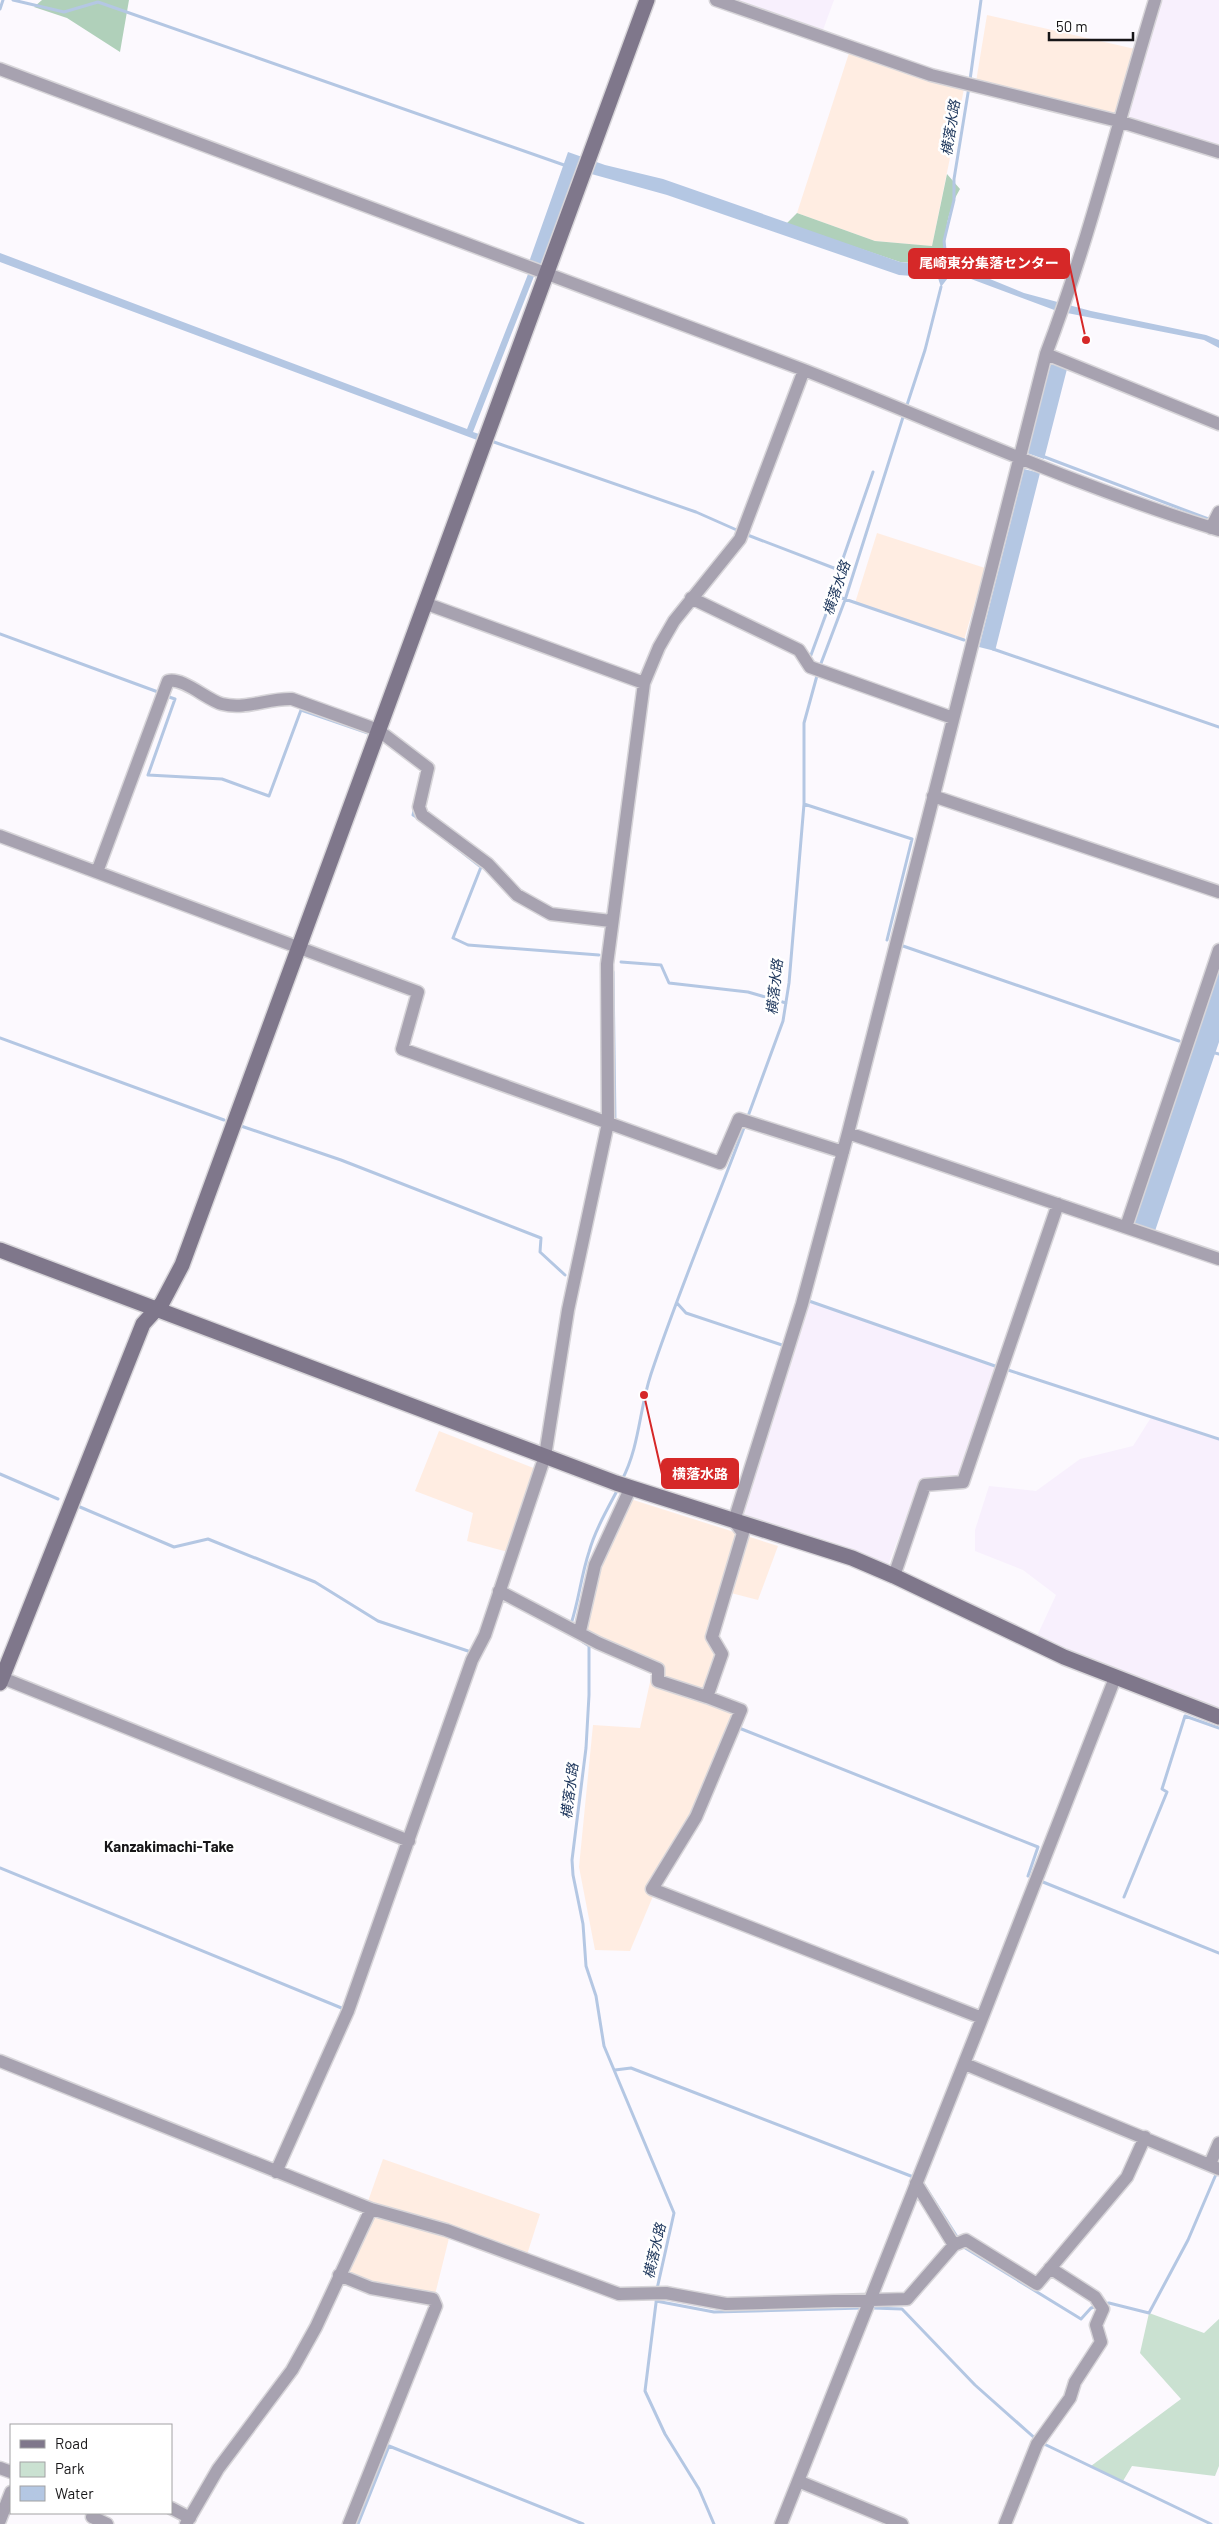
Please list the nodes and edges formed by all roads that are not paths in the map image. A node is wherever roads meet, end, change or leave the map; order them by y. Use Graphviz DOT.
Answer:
graph roads {
  1 [pos="647,0"];
  2 [pos="716,0"];
  3 [pos="1155,0"];
  4 [pos="0,70"];
  5 [pos="1118,121"];
  6 [pos="1219,152"];
  7 [pos="547,275"];
  8 [pos="1046,354"];
  9 [pos="804,370"];
  10 [pos="1219,424"];
  11 [pos="1018,458"];
  12 [pos="1218,514"];
  13 [pos="1215,529"];
  14 [pos="691,598"];
  15 [pos="427,604"];
  16 [pos="644,683"];
  17 [pos="953,718"];
  18 [pos="378,730"];
  19 [pos="933,796"];
  20 [pos="0,836"];
  21 [pos="97,872"];
  22 [pos="1219,892"];
  23 [pos="611,921"];
  24 [pos="299,946"];
  25 [pos="1219,950"];
  26 [pos="608,1123"];
  27 [pos="848,1133"];
  28 [pos="843,1152"];
  29 [pos="1058,1204"];
  30 [pos="1126,1227"];
  31 [pos="0,1250"];
  32 [pos="1219,1259"];
  33 [pos="155,1309"];
  34 [pos="545,1456"];
  35 [pos="623,1485"];
  36 [pos="734,1521"];
  37 [pos="894,1576"];
  38 [pos="499,1592"];
  39 [pos="572,1628"];
  40 [pos="1115,1678"];
  41 [pos="1,1680"];
  42 [pos="707,1696"];
  43 [pos="1219,1717"];
  44 [pos="409,1841"];
  45 [pos="982,2018"];
  46 [pos="0,2061"];
  47 [pos="965,2064"];
  48 [pos="1145,2138"];
  49 [pos="1219,2143"];
  50 [pos="1214,2166"];
  51 [pos="276,2172"];
  52 [pos="919,2177"];
  53 [pos="371,2209"];
  54 [pos="954,2245"];
  55 [pos="1050,2268"];
  56 [pos="339,2275"];
  57 [pos="869,2300"];
  58 [pos="798,2481"];
  59 [pos="10,2495"];
  60 [pos="172,2509"];
  61 [pos="91,2518"];
  62 [pos="0,2520"];
  63 [pos="188,2521"];
  64 [pos="107,2524"];
  65 [pos="349,2524"];
  66 [pos="781,2524"];
  67 [pos="902,2524"];
  68 [pos="1005,2524"];
  1 -- 7 [label="street"];
  2 -- 5 [label="street"];
  3 -- 5 [label="street"];
  4 -- 7 [label="street"];
  5 -- 6 [label="street"];
  5 -- 8 [label="street"];
  7 -- 9 [label="street"];
  7 -- 15 [label="street"];
  8 -- 10 [label="street"];
  8 -- 11 [label="street"];
  9 -- 11 [label="street"];
  9 -- 14 [label="street"];
  11 -- 13 [label="street"];
  11 -- 17 [label="street"];
  12 -- 13 [label="street"];
  14 -- 16 [label="street"];
  14 -- 17 [label="street"];
  15 -- 16 [label="street"];
  15 -- 18 [label="street"];
  16 -- 23 [label="street"];
  17 -- 19 [label="street"];
  18 -- 21 [label="street"];
  18 -- 23 [label="street"];
  18 -- 24 [label="street"];
  19 -- 22 [label="street"];
  19 -- 27 [label="street"];
  20 -- 21 [label="street"];
  21 -- 24 [label="street"];
  23 -- 26 [label="street"];
  24 -- 26 [label="street"];
  24 -- 33 [label="street"];
  25 -- 30 [label="street"];
  26 -- 28 [label="street"];
  26 -- 34 [label="street"];
  27 -- 28 [label="street"];
  27 -- 29 [label="street"];
  28 -- 36 [label="street"];
  29 -- 30 [label="street"];
  29 -- 37 [label="street"];
  30 -- 32 [label="street"];
  31 -- 33 [label="street"];
  33 -- 34 [label="street"];
  33 -- 41 [label="street"];
  34 -- 35 [label="street"];
  34 -- 38 [label="street"];
  35 -- 36 [label="street"];
  35 -- 39 [label="street"];
  36 -- 37 [label="street"];
  36 -- 42 [label="street"];
  37 -- 40 [label="street"];
  38 -- 39 [label="street"];
  38 -- 44 [label="street"];
  39 -- 42 [label="street"];
  40 -- 43 [label="street"];
  40 -- 45 [label="street"];
  41 -- 44 [label="street"];
  42 -- 45 [label="street"];
  44 -- 51 [label="street"];
  45 -- 47 [label="street"];
  46 -- 51 [label="street"];
  47 -- 48 [label="street"];
  47 -- 52 [label="street"];
  48 -- 50 [label="street"];
  48 -- 55 [label="street"];
  49 -- 50 [label="street"];
  51 -- 53 [label="street"];
  52 -- 54 [label="street"];
  52 -- 57 [label="street"];
  53 -- 56 [label="street"];
  53 -- 57 [label="street"];
  54 -- 55 [label="street"];
  54 -- 57 [label="street"];
  55 -- 68 [label="street"];
  56 -- 63 [label="street"];
  56 -- 65 [label="street"];
  57 -- 58 [label="street"];
  58 -- 66 [label="street"];
  58 -- 67 [label="street"];
  59 -- 62 [label="street"];
  60 -- 63 [label="street"];
  61 -- 64 [label="street"];
}
